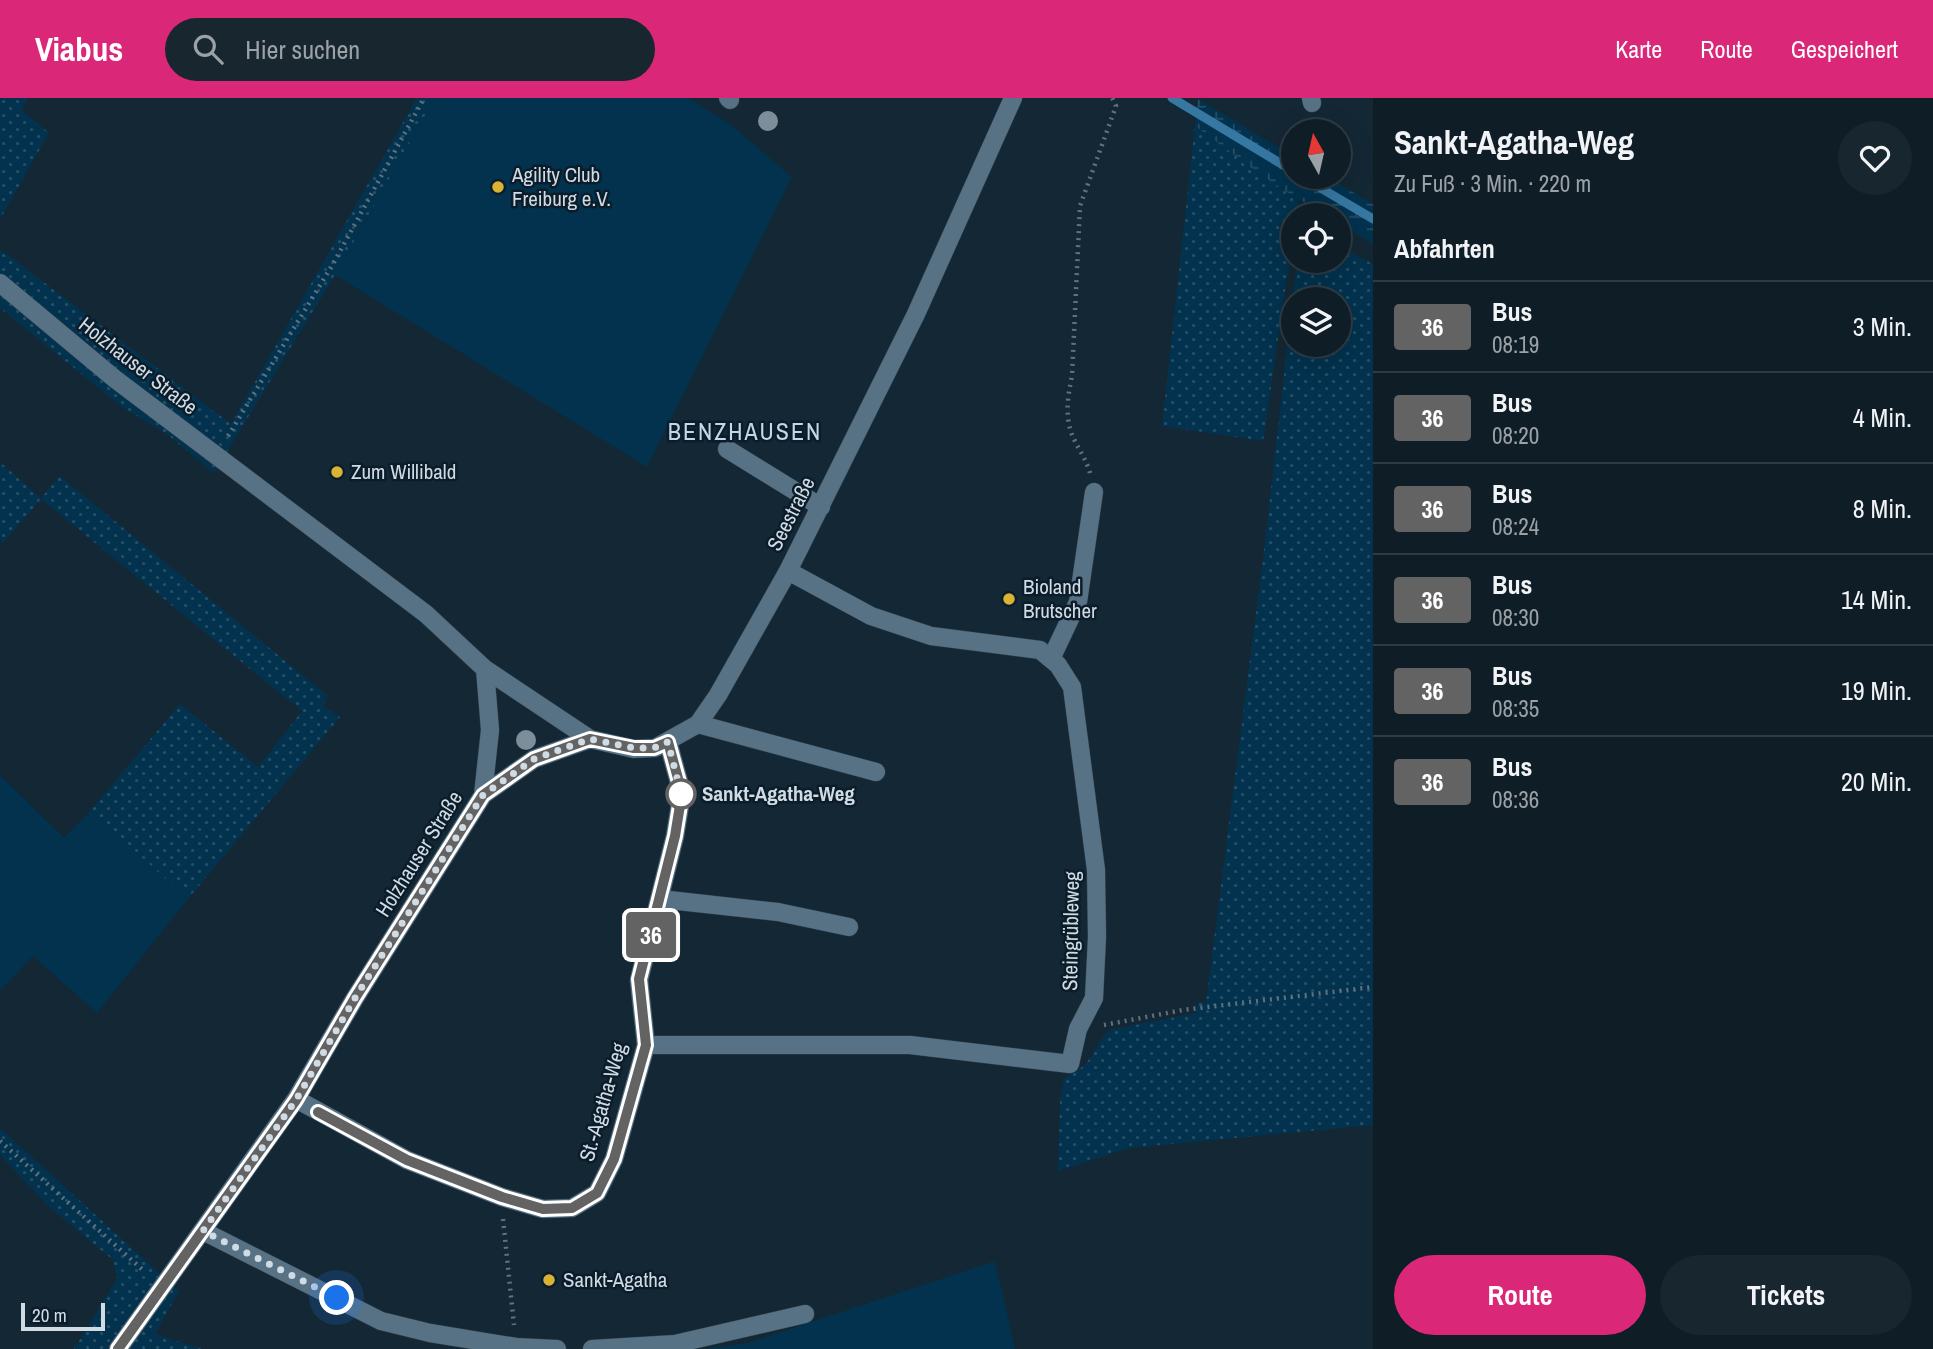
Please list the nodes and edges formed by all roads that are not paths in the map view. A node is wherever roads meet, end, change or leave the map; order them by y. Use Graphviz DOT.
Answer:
graph roads {
  1 [pos="1013,98"];
  2 [pos="0,283"];
  3 [pos="727,449"];
  4 [pos="1094,492"];
  5 [pos="821,507"];
  6 [pos="788,571"];
  7 [pos="1051,659"];
  8 [pos="485,669"];
  9 [pos="698,724"];
  10 [pos="590,739"];
  11 [pos="668,742"];
  12 [pos="876,772"];
  13 [pos="483,795"];
  14 [pos="660,899"];
  15 [pos="849,927"];
  16 [pos="646,1045"];
  17 [pos="296,1100"];
  18 [pos="203,1231"];
  19 [pos="805,1314"];
  20 [pos="118,1349"];
  21 [pos="557,1349"];
  22 [pos="592,1349"];
  1 -- 5 [label="street, Seestraße"];
  2 -- 8 [label="street, Holzhauser Straße"];
  3 -- 5 [label="street"];
  4 -- 7 [label="street"];
  5 -- 6 [label="street, Seestraße"];
  6 -- 7 [label="street"];
  6 -- 9 [label="street, Seestraße"];
  7 -- 16 [label="street, Steingrübleweg"];
  8 -- 10 [label="street, Seestraße"];
  8 -- 13 [label="street, Holzhauser Straße"];
  9 -- 11 [label="street, Seestraße"];
  9 -- 12 [label="street"];
  10 -- 11 [label="street, Seestraße"];
  10 -- 13 [label="street"];
  11 -- 14 [label="street, St.-Agatha-Weg"];
  13 -- 17 [label="street, Holzhauser Straße"];
  14 -- 15 [label="street"];
  14 -- 16 [label="street, St.-Agatha-Weg"];
  16 -- 17 [label="street, St.-Agatha-Weg"];
  17 -- 18 [label="street, Holzhauser Straße"];
  18 -- 20 [label="street, Holzhauser Straße"];
  18 -- 21 [label="street"];
  19 -- 22 [label="street"];
}
